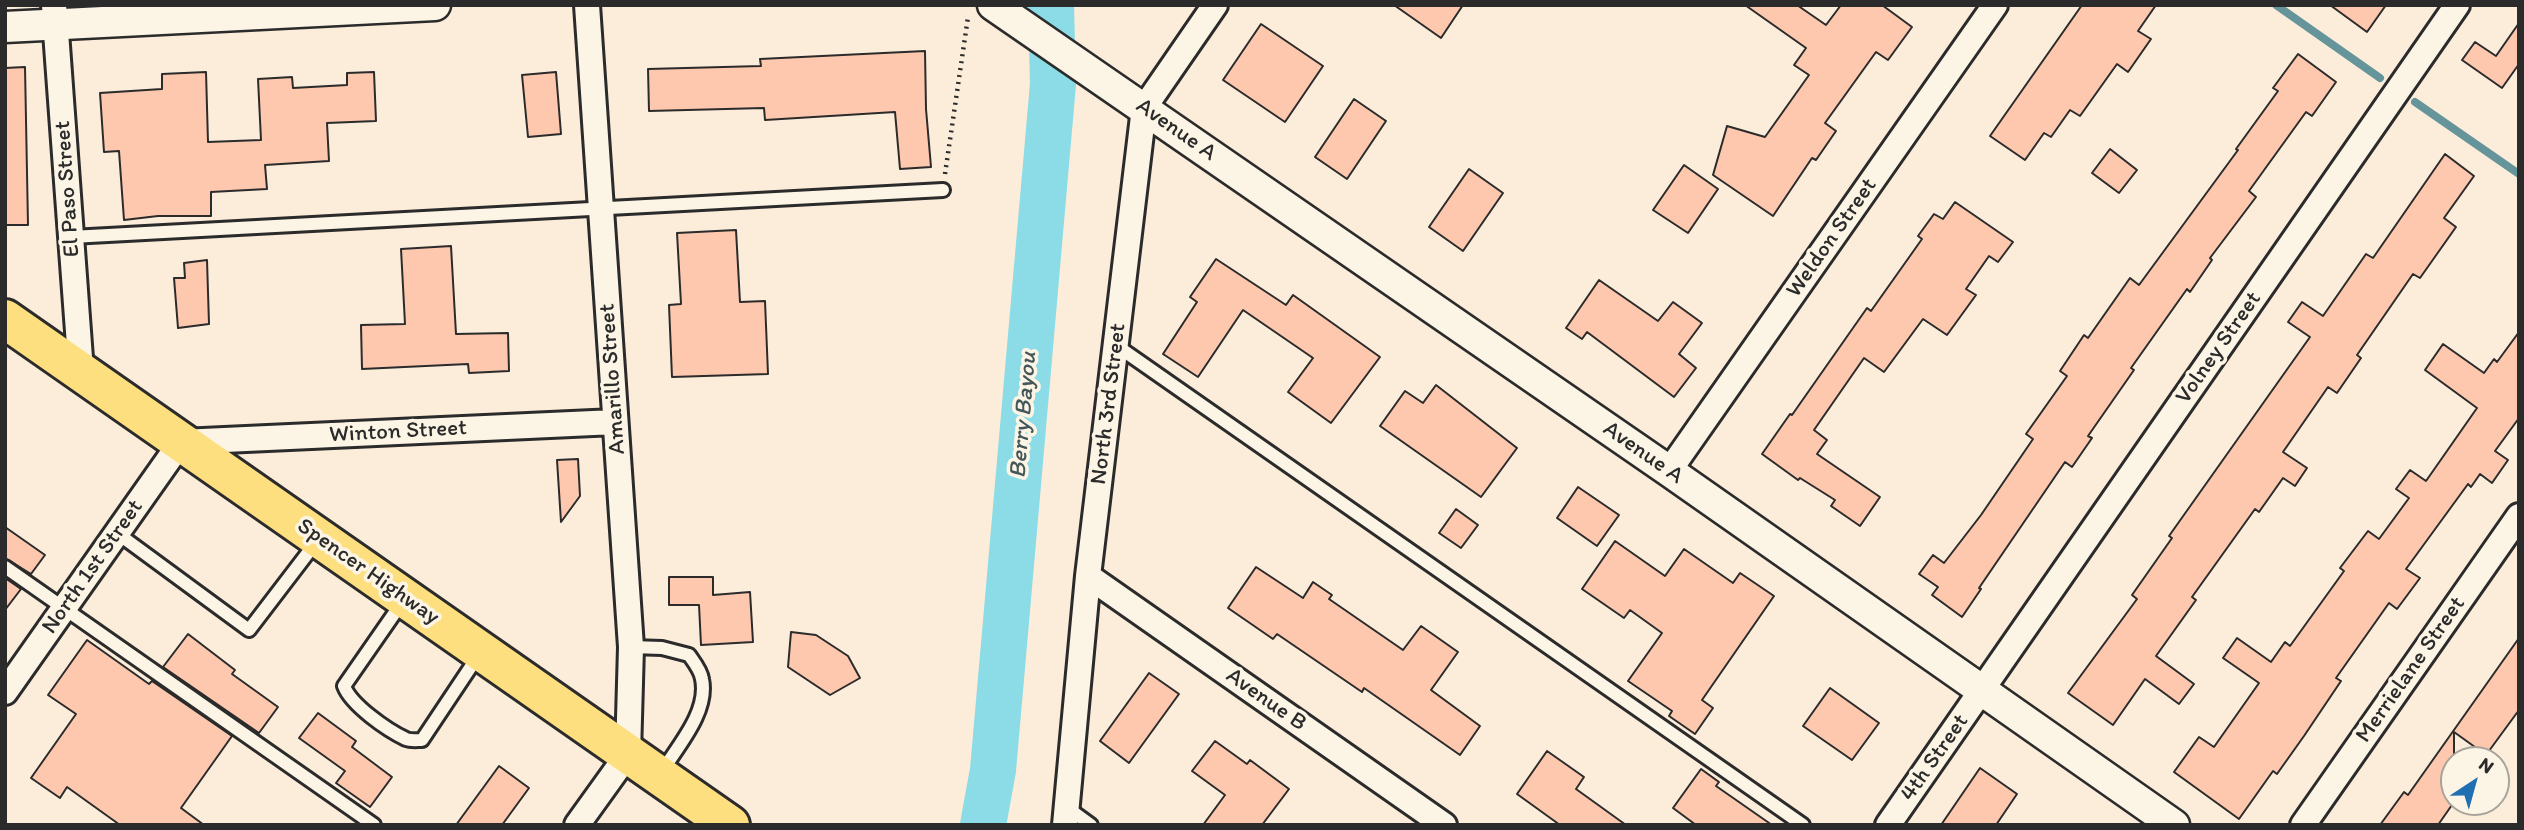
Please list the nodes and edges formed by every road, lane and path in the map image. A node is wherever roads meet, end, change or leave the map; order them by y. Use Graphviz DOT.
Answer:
graph roads {
  1 [pos="435,5"];
  2 [pos="587,5"];
  3 [pos="970,5"];
  4 [pos="993,5"];
  5 [pos="1215,5"];
  6 [pos="1995,5"];
  7 [pos="2457,5"];
  8 [pos="55,14"];
  9 [pos="5,27"];
  10 [pos="1144,108"];
  11 [pos="943,190"];
  12 [pos="601,208"];
  13 [pos="71,237"];
  14 [pos="5,319"];
  15 [pos="1117,346"];
  16 [pos="81,372"];
  17 [pos="615,422"];
  18 [pos="181,442"];
  19 [pos="1669,471"];
  20 [pos="2519,516"];
  21 [pos="117,533"];
  22 [pos="319,538"];
  23 [pos="5,567"];
  24 [pos="1088,576"];
  25 [pos="405,598"];
  26 [pos="64,608"];
  27 [pos="631,647"];
  28 [pos="481,651"];
  29 [pos="1981,691"];
  30 [pos="5,692"];
  31 [pos="628,754"];
  32 [pos="660,776"];
  33 [pos="1065,816"];
  34 [pos="374,825"];
  35 [pos="577,825"];
  36 [pos="730,825"];
  37 [pos="1091,825"];
  38 [pos="1444,825"];
  39 [pos="1803,825"];
  40 [pos="1888,825"];
  41 [pos="2174,825"];
  42 [pos="2303,825"];
  1 -- 8 [label="street"];
  2 -- 12 [label="street, Amarillo Street"];
  3 -- 11 [label="path"];
  4 -- 10 [label="street, Avenue A"];
  5 -- 10 [label="street, North 3rd Street"];
  6 -- 19 [label="street, Weldon Street"];
  7 -- 29 [label="street, Volney Street"];
  8 -- 9 [label="street"];
  8 -- 13 [label="street, El Paso Street"];
  10 -- 15 [label="street, North 3rd Street"];
  10 -- 19 [label="street, Avenue A"];
  11 -- 12 [label="lane"];
  12 -- 13 [label="lane"];
  12 -- 17 [label="street, Amarillo Street"];
  13 -- 16 [label="street, El Paso Street"];
  14 -- 16 [label="main road, Spencer Highway"];
  15 -- 24 [label="street, North 3rd Street"];
  15 -- 39 [label="lane"];
  16 -- 18 [label="main road, Spencer Highway"];
  17 -- 18 [label="street, Winton Street"];
  17 -- 27 [label="street, Amarillo Street"];
  18 -- 21 [label="street, North 1st Street"];
  18 -- 22 [label="main road, Spencer Highway"];
  19 -- 29 [label="street, Avenue A"];
  20 -- 42 [label="street, Merrielane Street"];
  21 -- 22 [label="lane"];
  21 -- 26 [label="street, North 1st Street"];
  22 -- 25 [label="main road, Spencer Highway"];
  23 -- 26 [label="lane"];
  24 -- 33 [label="street, North 3rd Street"];
  24 -- 38 [label="street, Avenue B"];
  25 -- 28 [label="main road, Spencer Highway"];
  25 -- 28 [label="lane"];
  26 -- 30 [label="street, North 1st Street"];
  26 -- 34 [label="lane"];
  27 -- 31 [label="street, Amarillo Street"];
  27 -- 32 [label="lane"];
  28 -- 31 [label="main road, Spencer Highway"];
  29 -- 40 [label="street, 4th Street"];
  29 -- 41 [label="street, Avenue A"];
  31 -- 32 [label="main road, Spencer Highway"];
  31 -- 35 [label="street"];
  32 -- 36 [label="main road, Spencer Highway"];
  33 -- 37 [label="lane"];
}
